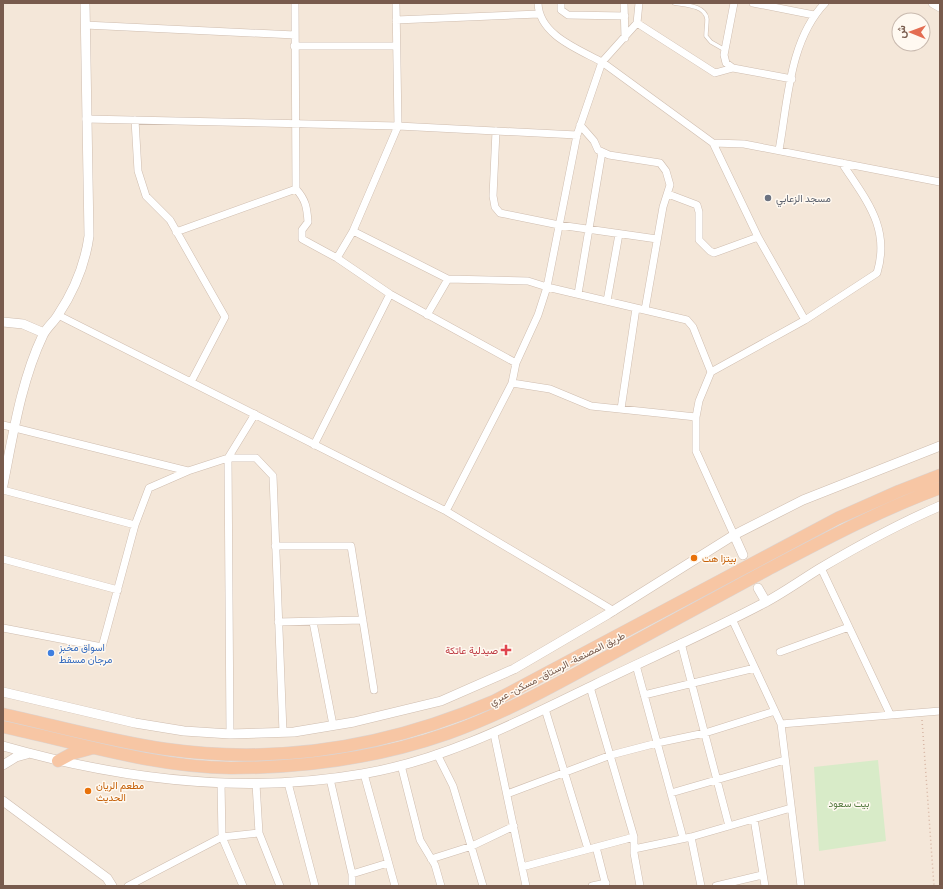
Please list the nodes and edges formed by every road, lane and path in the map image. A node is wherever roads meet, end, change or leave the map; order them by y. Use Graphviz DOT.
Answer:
graph roads {
  1 [pos="85,3"];
  2 [pos="295,3"];
  3 [pos="396,3"];
  4 [pos="538,3"];
  5 [pos="561,3"];
  6 [pos="624,3"];
  7 [pos="639,3"];
  8 [pos="674,3"];
  9 [pos="734,3"];
  10 [pos="753,3"];
  11 [pos="825,3"];
  12 [pos="933,3"];
  13 [pos="940,7"];
  14 [pos="539,14"];
  15 [pos="814,15"];
  16 [pos="625,16"];
  17 [pos="396,20"];
  18 [pos="638,23"];
  19 [pos="85,25"];
  20 [pos="295,35"];
  21 [pos="625,38"];
  22 [pos="294,46"];
  23 [pos="396,46"];
  24 [pos="725,50"];
  25 [pos="602,62"];
  26 [pos="733,68"];
  27 [pos="792,78"];
  28 [pos="86,119"];
  29 [pos="135,120"];
  30 [pos="295,124"];
  31 [pos="580,125"];
  32 [pos="398,126"];
  33 [pos="496,131"];
  34 [pos="577,135"];
  35 [pos="713,143"];
  36 [pos="779,150"];
  37 [pos="602,152"];
  38 [pos="842,163"];
  39 [pos="940,182"];
  40 [pos="296,189"];
  41 [pos="668,194"];
  42 [pos="558,225"];
  43 [pos="588,230"];
  44 [pos="353,231"];
  45 [pos="176,232"];
  46 [pos="619,234"];
  47 [pos="758,237"];
  48 [pos="657,240"];
  49 [pos="337,258"];
  50 [pos="448,278"];
  51 [pos="547,287"];
  52 [pos="390,294"];
  53 [pos="578,294"];
  54 [pos="606,301"];
  55 [pos="636,308"];
  56 [pos="645,310"];
  57 [pos="58,315"];
  58 [pos="427,315"];
  59 [pos="805,320"];
  60 [pos="3,322"];
  61 [pos="44,333"];
  62 [pos="516,363"];
  63 [pos="711,372"];
  64 [pos="191,382"];
  65 [pos="512,383"];
  66 [pos="621,410"];
  67 [pos="255,414"];
  68 [pos="696,417"];
  69 [pos="3,425"];
  70 [pos="15,426"];
  71 [pos="314,445"];
  72 [pos="940,446"];
  73 [pos="228,458"];
  74 [pos="188,472"];
  75 [pos="940,475"];
  76 [pos="3,485"];
  77 [pos="940,488"];
  78 [pos="3,490"];
  79 [pos="940,506"];
  80 [pos="446,511"];
  81 [pos="135,525"];
  82 [pos="734,535"];
  83 [pos="276,546"];
  84 [pos="743,555"];
  85 [pos="3,559"];
  86 [pos="821,568"];
  87 [pos="758,588"];
  88 [pos="118,590"];
  89 [pos="766,602"];
  90 [pos="614,611"];
  91 [pos="732,618"];
  92 [pos="363,620"];
  93 [pos="278,622"];
  94 [pos="313,622"];
  95 [pos="849,627"];
  96 [pos="3,628"];
  97 [pos="681,643"];
  98 [pos="780,652"];
  99 [pos="636,665"];
  100 [pos="755,668"];
  101 [pos="692,684"];
  102 [pos="590,687"];
  103 [pos="374,690"];
  104 [pos="3,692"];
  105 [pos="644,695"];
  106 [pos="545,709"];
  107 [pos="775,711"];
  108 [pos="940,711"];
  109 [pos="921,712"];
  110 [pos="3,714"];
  111 [pos="890,714"];
  112 [pos="781,724"];
  113 [pos="333,726"];
  114 [pos="3,727"];
  115 [pos="282,732"];
  116 [pos="705,733"];
  117 [pos="230,734"];
  118 [pos="494,734"];
  119 [pos="657,743"];
  120 [pos="3,746"];
  121 [pos="95,748"];
  122 [pos="29,754"];
  123 [pos="437,754"];
  124 [pos="611,755"];
  125 [pos="785,760"];
  126 [pos="58,761"];
  127 [pos="3,765"];
  128 [pos="401,765"];
  129 [pos="566,772"];
  130 [pos="364,774"];
  131 [pos="330,779"];
  132 [pos="717,780"];
  133 [pos="288,782"];
  134 [pos="221,783"];
  135 [pos="256,784"];
  136 [pos="670,793"];
  137 [pos="507,794"];
  138 [pos="3,801"];
  139 [pos="791,808"];
  140 [pos="754,819"];
  141 [pos="514,826"];
  142 [pos="729,826"];
  143 [pos="259,833"];
  144 [pos="222,837"];
  145 [pos="634,837"];
  146 [pos="691,837"];
  147 [pos="682,838"];
  148 [pos="472,846"];
  149 [pos="596,847"];
  150 [pos="588,849"];
  151 [pos="634,849"];
  152 [pos="431,859"];
  153 [pos="388,863"];
  154 [pos="522,867"];
  155 [pos="352,874"];
  156 [pos="762,875"];
  157 [pos="606,884"];
  158 [pos="112,886"];
  159 [pos="128,886"];
  160 [pos="243,886"];
  161 [pos="280,886"];
  162 [pos="315,886"];
  163 [pos="352,886"];
  164 [pos="395,886"];
  165 [pos="440,886"];
  166 [pos="483,886"];
  167 [pos="526,886"];
  168 [pos="592,886"];
  169 [pos="640,886"];
  170 [pos="701,886"];
  171 [pos="716,886"];
  172 [pos="765,886"];
  173 [pos="801,886"];
  174 [pos="934,886"];
  1 -- 19 [label="street"];
  2 -- 20 [label="street"];
  3 -- 17 [label="street"];
  4 -- 14 [label="street"];
  5 -- 16 [label="street"];
  6 -- 16 [label="street"];
  7 -- 18 [label="street"];
  8 -- 24 [label="lane"];
  9 -- 24 [label="street"];
  10 -- 15 [label="street"];
  11 -- 15 [label="street"];
  12 -- 13 [label="street"];
  14 -- 17 [label="street"];
  14 -- 25 [label="street"];
  15 -- 27 [label="street"];
  16 -- 21 [label="street"];
  17 -- 23 [label="street"];
  18 -- 21 [label="street"];
  18 -- 26 [label="street"];
  19 -- 20 [label="street"];
  19 -- 28 [label="street"];
  20 -- 22 [label="street"];
  21 -- 25 [label="street"];
  22 -- 23 [label="street"];
  22 -- 30 [label="street"];
  23 -- 32 [label="street"];
  24 -- 26 [label="street"];
  25 -- 31 [label="street"];
  25 -- 35 [label="street"];
  26 -- 27 [label="street"];
  27 -- 36 [label="street"];
  28 -- 29 [label="street"];
  28 -- 57 [label="street"];
  29 -- 30 [label="street"];
  29 -- 45 [label="street"];
  30 -- 32 [label="street"];
  30 -- 40 [label="street"];
  31 -- 34 [label="street"];
  31 -- 37 [label="street"];
  32 -- 33 [label="street"];
  32 -- 44 [label="street"];
  33 -- 34 [label="street"];
  33 -- 42 [label="street"];
  34 -- 42 [label="street"];
  35 -- 36 [label="street"];
  35 -- 47 [label="street"];
  36 -- 38 [label="street"];
  37 -- 41 [label="street"];
  37 -- 43 [label="street"];
  38 -- 39 [label="street"];
  38 -- 59 [label="street"];
  40 -- 45 [label="street"];
  40 -- 49 [label="street"];
  41 -- 47 [label="street"];
  41 -- 48 [label="street"];
  42 -- 43 [label="street"];
  42 -- 51 [label="street"];
  43 -- 46 [label="street"];
  43 -- 53 [label="street"];
  44 -- 49 [label="street"];
  44 -- 50 [label="street"];
  45 -- 64 [label="street"];
  46 -- 48 [label="street"];
  46 -- 54 [label="street"];
  47 -- 59 [label="street"];
  48 -- 56 [label="street"];
  49 -- 52 [label="street"];
  50 -- 51 [label="street"];
  50 -- 58 [label="street"];
  51 -- 53 [label="street"];
  51 -- 62 [label="street"];
  52 -- 58 [label="street"];
  52 -- 71 [label="street"];
  53 -- 54 [label="street"];
  54 -- 55 [label="street"];
  55 -- 56 [label="street"];
  55 -- 66 [label="street"];
  56 -- 63 [label="street"];
  57 -- 61 [label="street"];
  57 -- 64 [label="street"];
  58 -- 62 [label="street"];
  59 -- 63 [label="street"];
  60 -- 61 [label="street"];
  61 -- 70 [label="street"];
  62 -- 65 [label="street"];
  63 -- 68 [label="street"];
  64 -- 67 [label="street"];
  65 -- 66 [label="street"];
  65 -- 80 [label="street"];
  66 -- 68 [label="street"];
  67 -- 71 [label="street"];
  67 -- 73 [label="street"];
  68 -- 82 [label="street"];
  69 -- 70 [label="street"];
  70 -- 74 [label="street"];
  70 -- 76 [label="street"];
  71 -- 80 [label="street"];
  72 -- 82 [label="street"];
  73 -- 74 [label="street"];
  73 -- 83 [label="street"];
  73 -- 117 [label="street"];
  74 -- 81 [label="street"];
  75 -- 110 [label="highway, طريق المصنعة - الرستاق - مسكن - عبري"];
  77 -- 121 [label="highway, طريق المصنعة - الرستاق - مسكن - عبري"];
  78 -- 81 [label="street"];
  79 -- 86 [label="street"];
  80 -- 90 [label="street"];
  81 -- 88 [label="street"];
  82 -- 84 [label="street"];
  82 -- 90 [label="street"];
  83 -- 92 [label="street"];
  83 -- 93 [label="street"];
  85 -- 88 [label="street"];
  86 -- 89 [label="street"];
  86 -- 95 [label="street"];
  87 -- 89 [label="street"];
  88 -- 96 [label="street"];
  89 -- 91 [label="street"];
  90 -- 113 [label="street"];
  91 -- 97 [label="street"];
  91 -- 100 [label="street"];
  92 -- 94 [label="street"];
  92 -- 103 [label="street"];
  93 -- 94 [label="street"];
  93 -- 115 [label="street"];
  94 -- 113 [label="street"];
  95 -- 98 [label="street"];
  95 -- 111 [label="street"];
  97 -- 99 [label="street"];
  97 -- 101 [label="street"];
  99 -- 102 [label="street"];
  99 -- 105 [label="street"];
  100 -- 101 [label="street"];
  100 -- 107 [label="street"];
  101 -- 105 [label="street"];
  101 -- 116 [label="street"];
  102 -- 106 [label="street"];
  102 -- 124 [label="street"];
  104 -- 117 [label="street"];
  105 -- 119 [label="street"];
  106 -- 118 [label="street"];
  106 -- 129 [label="street"];
  107 -- 112 [label="street"];
  107 -- 116 [label="street"];
  108 -- 109 [label="street"];
  109 -- 111 [label="street"];
  109 -- 174 [label="path"];
  111 -- 112 [label="street"];
  112 -- 125 [label="street"];
  113 -- 115 [label="street"];
  114 -- 121 [label="highway, طريق المصنعة - الرستاق - مسكن - عبري"];
  115 -- 117 [label="street"];
  116 -- 119 [label="street"];
  116 -- 132 [label="street"];
  118 -- 123 [label="street"];
  118 -- 137 [label="street"];
  119 -- 124 [label="street"];
  119 -- 136 [label="street"];
  120 -- 122 [label="street"];
  121 -- 126 [label="highway"];
  122 -- 126 [label="street"];
  122 -- 127 [label="street"];
  123 -- 128 [label="street"];
  123 -- 148 [label="street"];
  124 -- 129 [label="street"];
  124 -- 145 [label="street"];
  125 -- 132 [label="street"];
  125 -- 139 [label="street"];
  126 -- 134 [label="street"];
  128 -- 130 [label="street"];
  128 -- 152 [label="street"];
  129 -- 137 [label="street"];
  129 -- 150 [label="street"];
  130 -- 131 [label="street"];
  130 -- 153 [label="street"];
  131 -- 133 [label="street"];
  131 -- 155 [label="street"];
  132 -- 136 [label="street"];
  132 -- 142 [label="street"];
  133 -- 135 [label="street"];
  133 -- 162 [label="street"];
  134 -- 135 [label="street"];
  134 -- 144 [label="street"];
  135 -- 143 [label="street"];
  136 -- 147 [label="street"];
  137 -- 141 [label="street"];
  138 -- 158 [label="street"];
  139 -- 140 [label="street"];
  139 -- 173 [label="street"];
  140 -- 142 [label="street"];
  140 -- 156 [label="street"];
  141 -- 148 [label="street"];
  141 -- 154 [label="street"];
  142 -- 146 [label="street"];
  143 -- 144 [label="street"];
  143 -- 161 [label="street"];
  144 -- 159 [label="street"];
  144 -- 160 [label="street"];
  145 -- 149 [label="street"];
  145 -- 151 [label="street"];
  146 -- 147 [label="street"];
  146 -- 170 [label="street"];
  147 -- 151 [label="street"];
  148 -- 152 [label="street"];
  148 -- 166 [label="street"];
  149 -- 150 [label="street"];
  149 -- 157 [label="street"];
  150 -- 154 [label="street"];
  151 -- 169 [label="street"];
  152 -- 165 [label="street"];
  153 -- 155 [label="street"];
  153 -- 164 [label="street"];
  154 -- 167 [label="street"];
  155 -- 163 [label="street"];
  156 -- 171 [label="street"];
  156 -- 172 [label="street"];
  157 -- 168 [label="street"];
}
